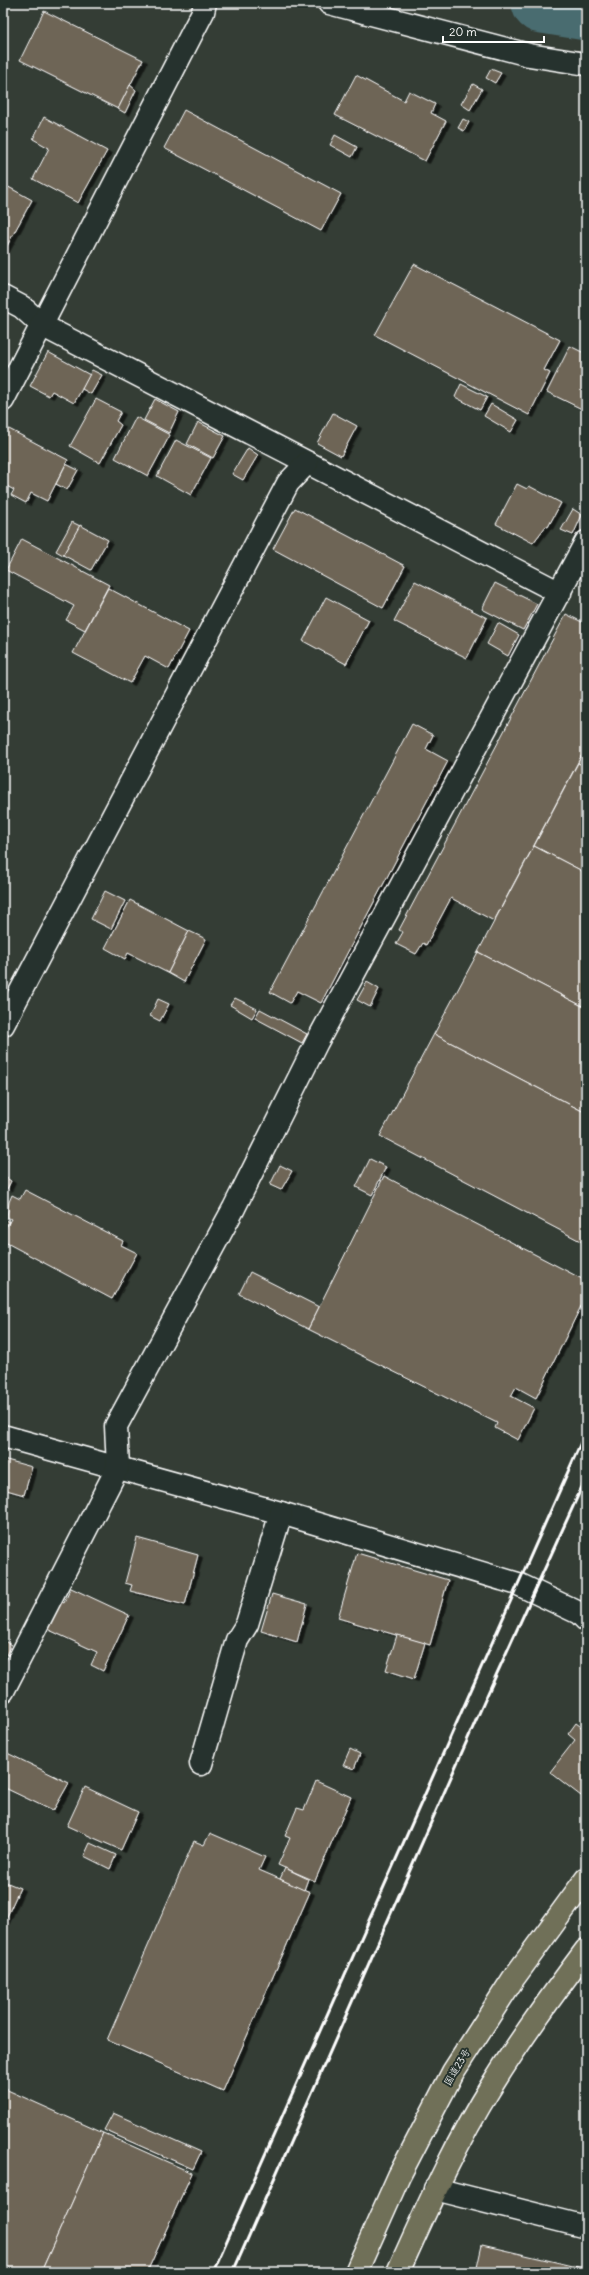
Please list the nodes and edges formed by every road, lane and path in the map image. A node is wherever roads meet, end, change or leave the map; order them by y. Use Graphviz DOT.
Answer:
graph roads {
  1 [pos="205,3"];
  2 [pos="329,3"];
  3 [pos="586,64"];
  4 [pos="3,297"];
  5 [pos="43,326"];
  6 [pos="3,400"];
  7 [pos="307,463"];
  8 [pos="586,542"];
  9 [pos="560,593"];
  10 [pos="3,1025"];
  11 [pos="3,1436"];
  12 [pos="118,1467"];
  13 [pos="281,1513"];
  14 [pos="586,1620"];
  15 [pos="3,1691"];
  16 [pos="200,1764"];
  17 [pos="586,1879"];
  18 [pos="586,1950"];
  19 [pos="435,2189"];
  20 [pos="586,2227"];
  21 [pos="356,2272"];
  22 [pos="398,2272"];
  1 -- 5 [label="street"];
  2 -- 3 [label="street"];
  4 -- 5 [label="street"];
  5 -- 6 [label="street"];
  5 -- 7 [label="street"];
  7 -- 9 [label="street"];
  7 -- 10 [label="street"];
  8 -- 9 [label="street"];
  9 -- 12 [label="street"];
  11 -- 12 [label="street"];
  12 -- 13 [label="street"];
  12 -- 15 [label="street"];
  13 -- 14 [label="street"];
  13 -- 16 [label="street"];
  17 -- 21 [label="highway, 国道23号"];
  18 -- 19 [label="highway"];
  19 -- 20 [label="street"];
  19 -- 22 [label="highway"];
}
